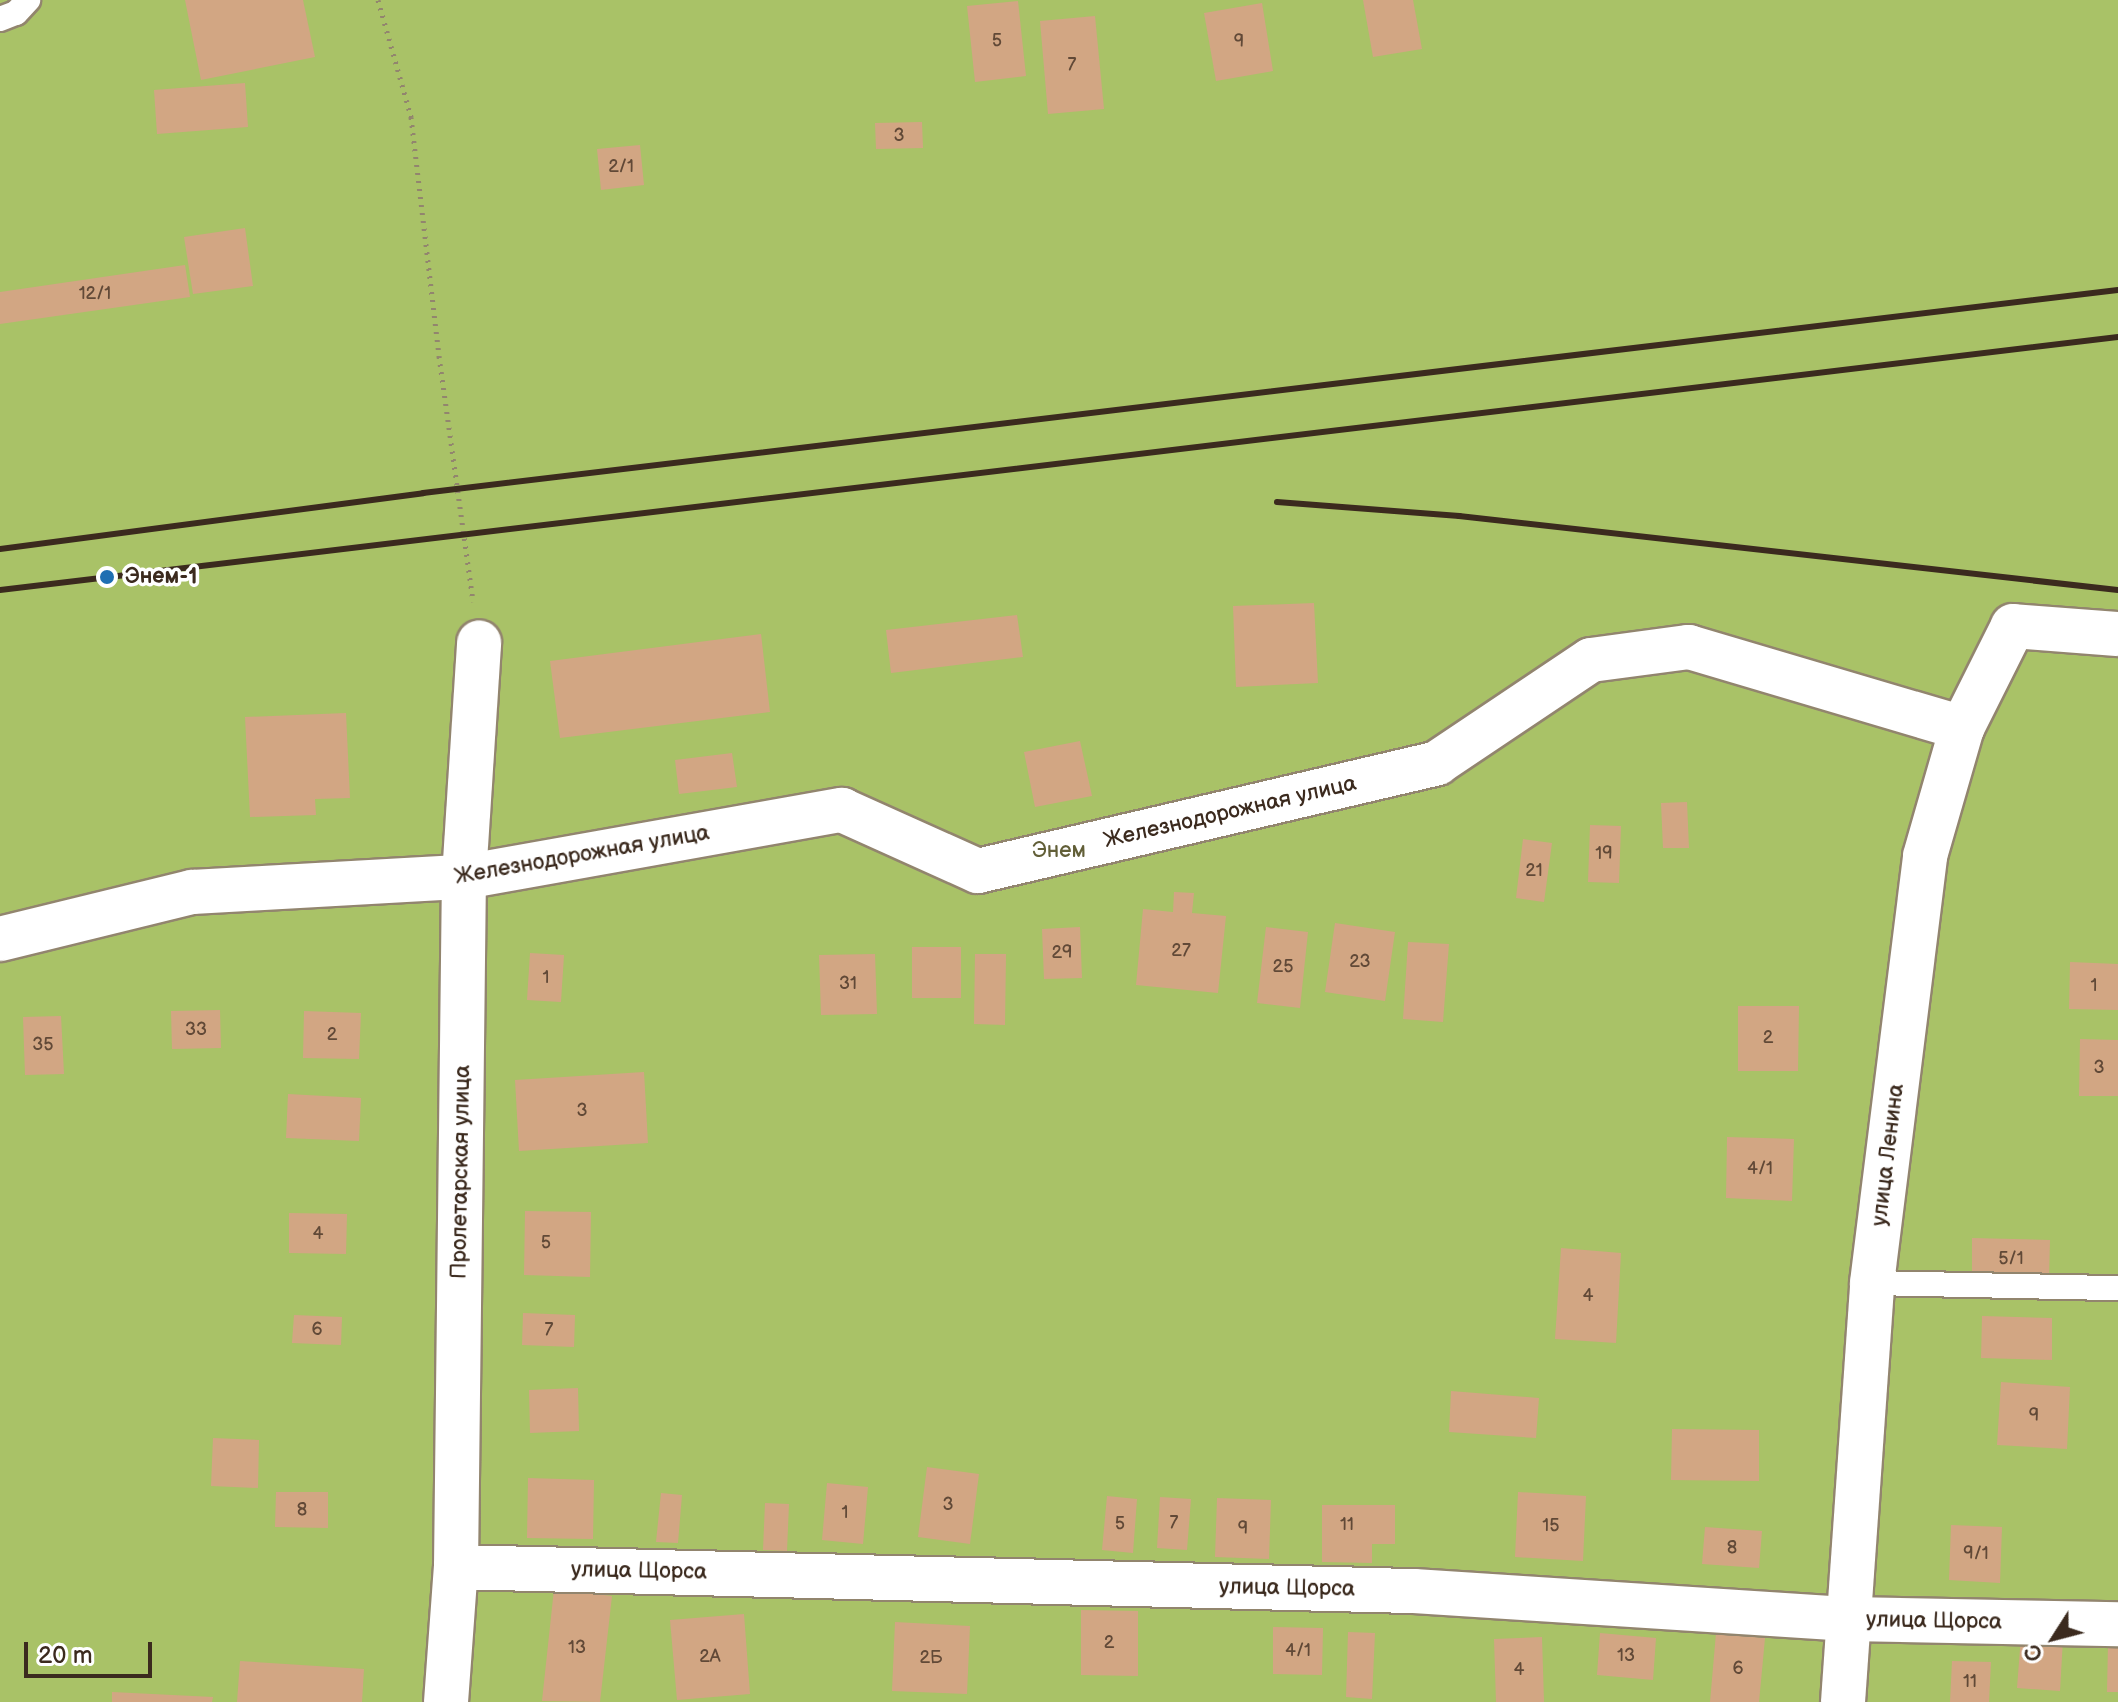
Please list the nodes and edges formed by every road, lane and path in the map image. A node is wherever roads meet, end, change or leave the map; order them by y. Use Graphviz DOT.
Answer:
graph roads {
  1 [pos="28,0"];
  2 [pos="378,0"];
  3 [pos="0,19"];
  4 [pos="2118,634"];
  5 [pos="479,642"];
  6 [pos="1962,728"];
  7 [pos="464,877"];
  8 [pos="0,939"];
  9 [pos="1872,1283"];
  10 [pos="2118,1288"];
  11 [pos="456,1567"];
  12 [pos="1849,1619"];
  13 [pos="2118,1624"];
  14 [pos="446,1702"];
  15 [pos="1843,1702"];
  1 -- 3 [label="lane"];
  2 -- 5 [label="path"];
  4 -- 6 [label="street, улица Ленина"];
  5 -- 7 [label="street, Пролетарская улица"];
  6 -- 7 [label="street, Железнодорожная улица"];
  6 -- 9 [label="street, улица Ленина"];
  7 -- 8 [label="street, Железнодорожная улица"];
  7 -- 11 [label="street, Пролетарская улица"];
  9 -- 10 [label="lane"];
  9 -- 12 [label="street, улица Ленина"];
  11 -- 12 [label="street, улица Щорса"];
  11 -- 14 [label="street, Пролетарская улица"];
  12 -- 13 [label="street, улица Щорса"];
  12 -- 15 [label="street, улица Ленина"];
}
